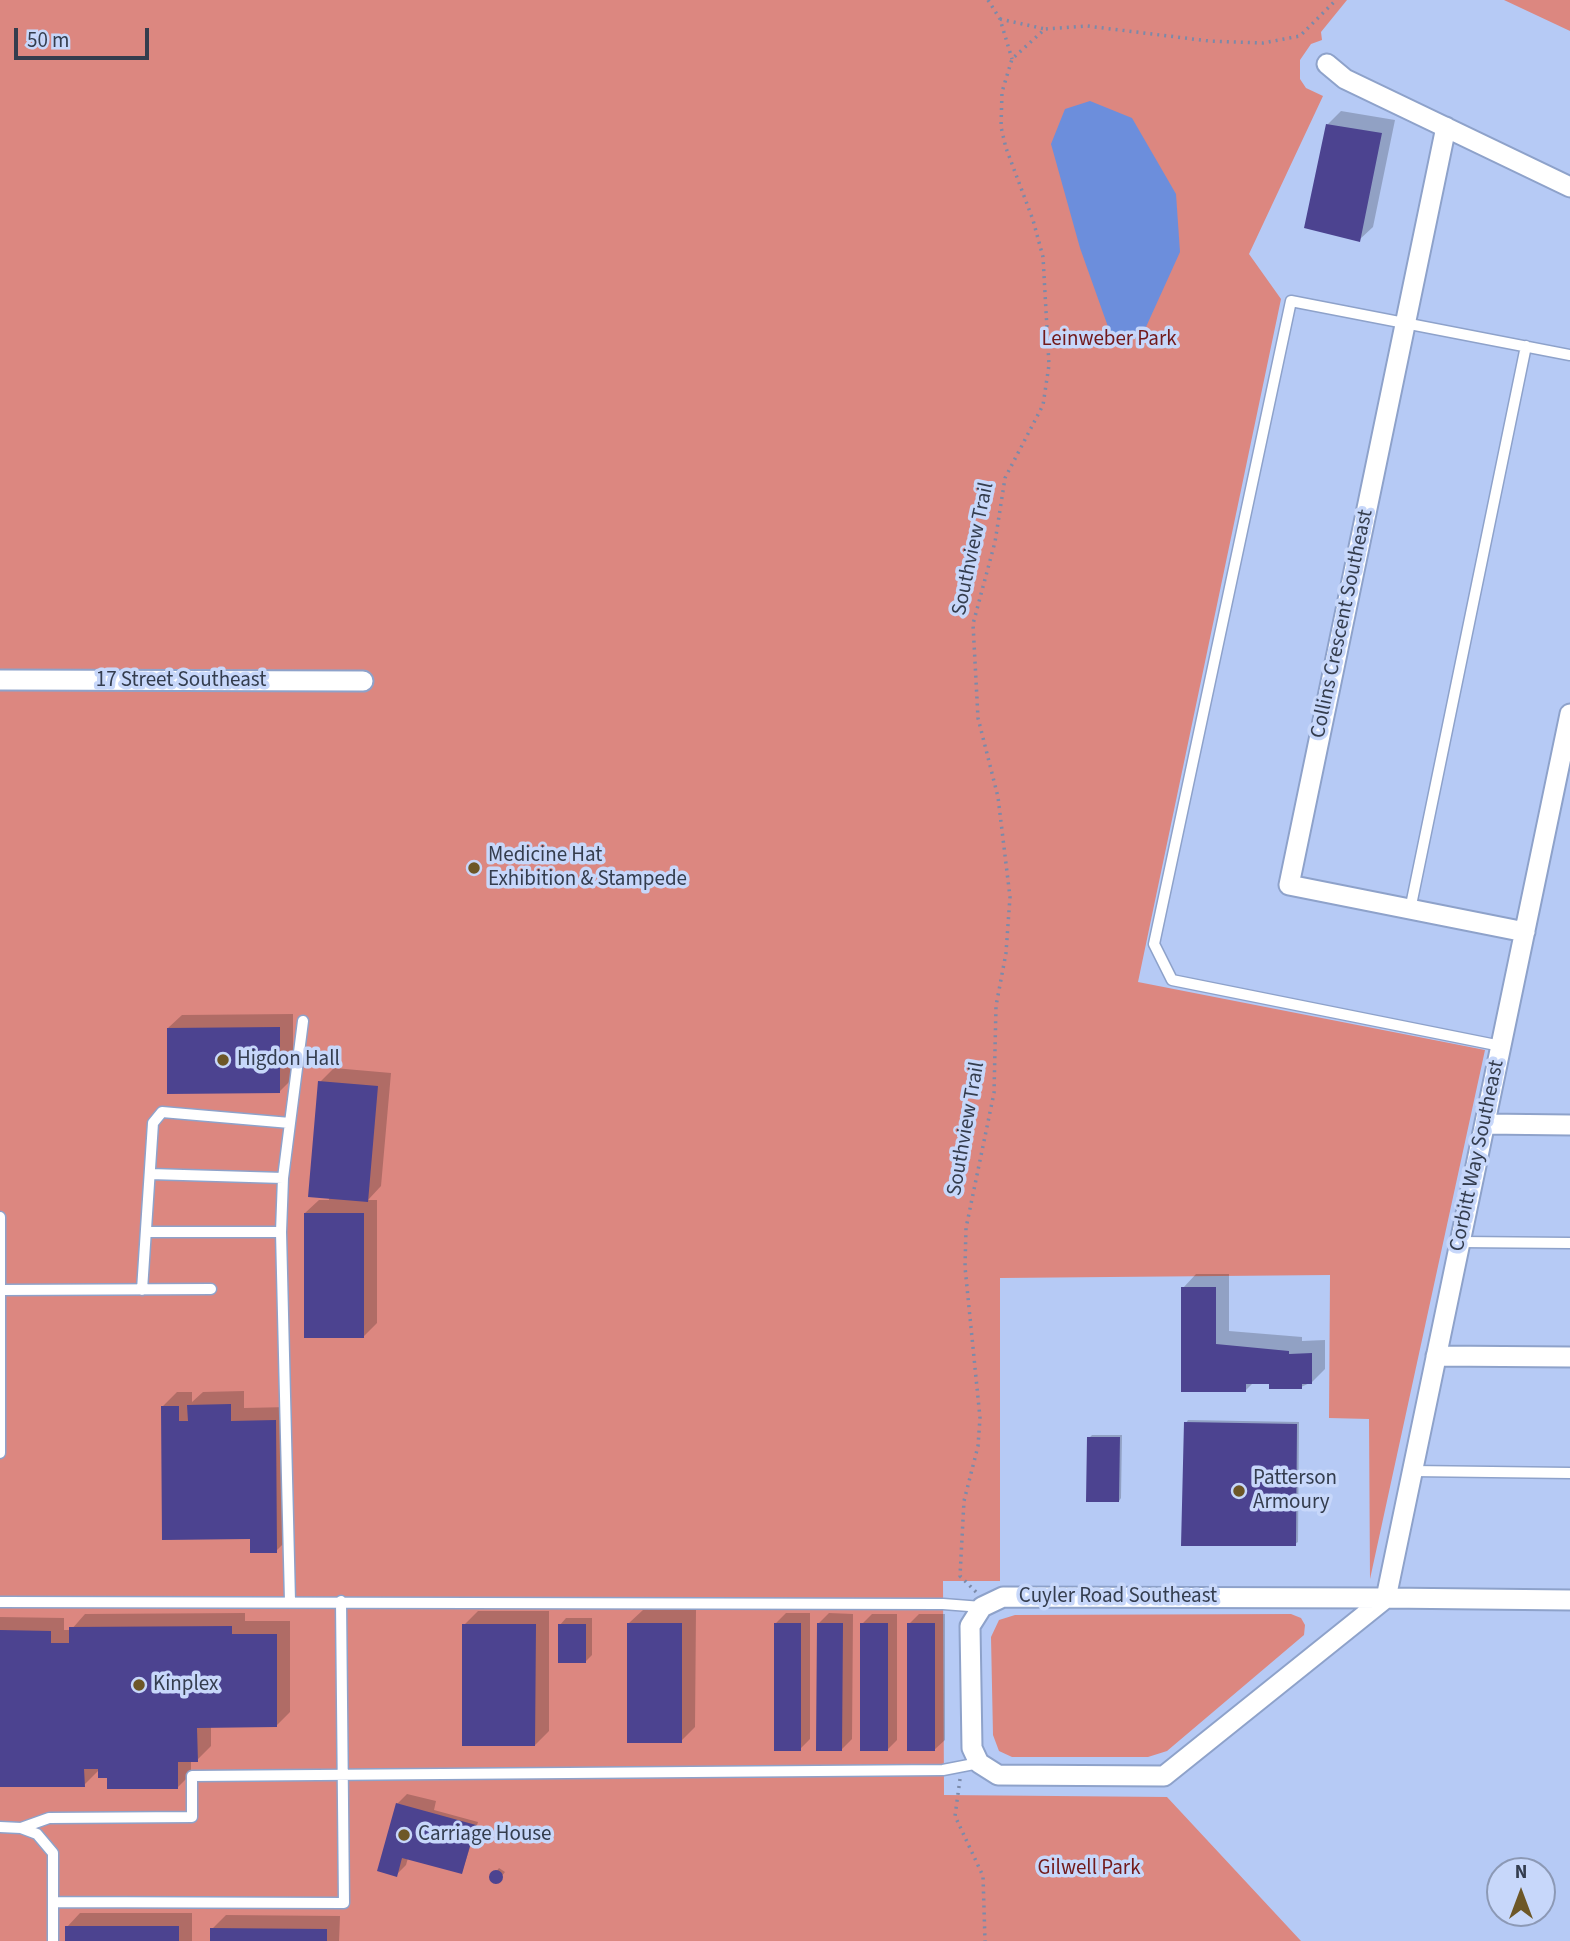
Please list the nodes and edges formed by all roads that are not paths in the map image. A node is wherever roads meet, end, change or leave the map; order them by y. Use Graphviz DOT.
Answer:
graph roads {
  1 [pos="1327,64"];
  2 [pos="1446,127"];
  3 [pos="1570,187"];
  4 [pos="1405,323"];
  5 [pos="1526,346"];
  6 [pos="1570,355"];
  7 [pos="0,680"];
  8 [pos="363,681"];
  9 [pos="1570,714"];
  10 [pos="1410,909"];
  11 [pos="1525,932"];
  12 [pos="303,1021"];
  13 [pos="1501,1046"];
  14 [pos="290,1123"];
  15 [pos="1485,1124"];
  16 [pos="1570,1125"];
  17 [pos="150,1174"];
  18 [pos="283,1178"];
  19 [pos="0,1217"];
  20 [pos="146,1232"];
  21 [pos="281,1232"];
  22 [pos="1460,1242"];
  23 [pos="1570,1243"];
  24 [pos="211,1289"];
  25 [pos="0,1290"];
  26 [pos="142,1290"];
  27 [pos="1436,1356"];
  28 [pos="1570,1357"];
  29 [pos="0,1453"];
  30 [pos="1412,1471"];
  31 [pos="1570,1473"];
  32 [pos="1386,1598"];
  33 [pos="1570,1600"];
  34 [pos="290,1601"];
  35 [pos="341,1601"];
  36 [pos="0,1602"];
  37 [pos="982,1607"];
  38 [pos="979,1763"];
  39 [pos="343,1776"];
  40 [pos="0,1827"];
  41 [pos="22,1828"];
  42 [pos="53,1902"];
  43 [pos="53,1941"];
  1 -- 2 [label="street"];
  2 -- 3 [label="street"];
  2 -- 4 [label="street, Collins Crescent Southeast"];
  4 -- 5 [label="lane"];
  4 -- 10 [label="street, Collins Crescent Southeast"];
  4 -- 13 [label="lane"];
  5 -- 6 [label="lane"];
  5 -- 10 [label="lane"];
  7 -- 8 [label="street, 17 Street Southeast"];
  9 -- 11 [label="street, Corbitt Way Southeast"];
  10 -- 11 [label="street, Collins Crescent Southeast"];
  11 -- 13 [label="street, Corbitt Way Southeast"];
  12 -- 14 [label="lane"];
  13 -- 15 [label="street, Corbitt Way Southeast"];
  14 -- 17 [label="lane"];
  14 -- 18 [label="lane"];
  15 -- 16 [label="street"];
  15 -- 22 [label="street, Corbitt Way Southeast"];
  17 -- 18 [label="lane"];
  17 -- 20 [label="lane"];
  18 -- 21 [label="lane"];
  19 -- 25 [label="lane"];
  20 -- 21 [label="lane"];
  20 -- 26 [label="lane"];
  21 -- 34 [label="lane"];
  22 -- 23 [label="lane"];
  22 -- 27 [label="street, Corbitt Way Southeast"];
  24 -- 26 [label="lane"];
  25 -- 26 [label="lane"];
  25 -- 29 [label="lane"];
  27 -- 28 [label="street"];
  27 -- 30 [label="street, Corbitt Way Southeast"];
  30 -- 31 [label="lane"];
  30 -- 32 [label="street, Corbitt Way Southeast"];
  32 -- 33 [label="street, Cuyler Road Southeast"];
  32 -- 37 [label="street, Cuyler Road Southeast"];
  32 -- 38 [label="street"];
  34 -- 35 [label="lane"];
  34 -- 36 [label="lane"];
  35 -- 37 [label="lane"];
  35 -- 39 [label="lane"];
  37 -- 38 [label="street"];
  38 -- 39 [label="lane"];
  39 -- 41 [label="lane"];
  39 -- 42 [label="lane"];
  40 -- 41 [label="lane"];
  41 -- 42 [label="lane"];
  42 -- 43 [label="lane"];
}
